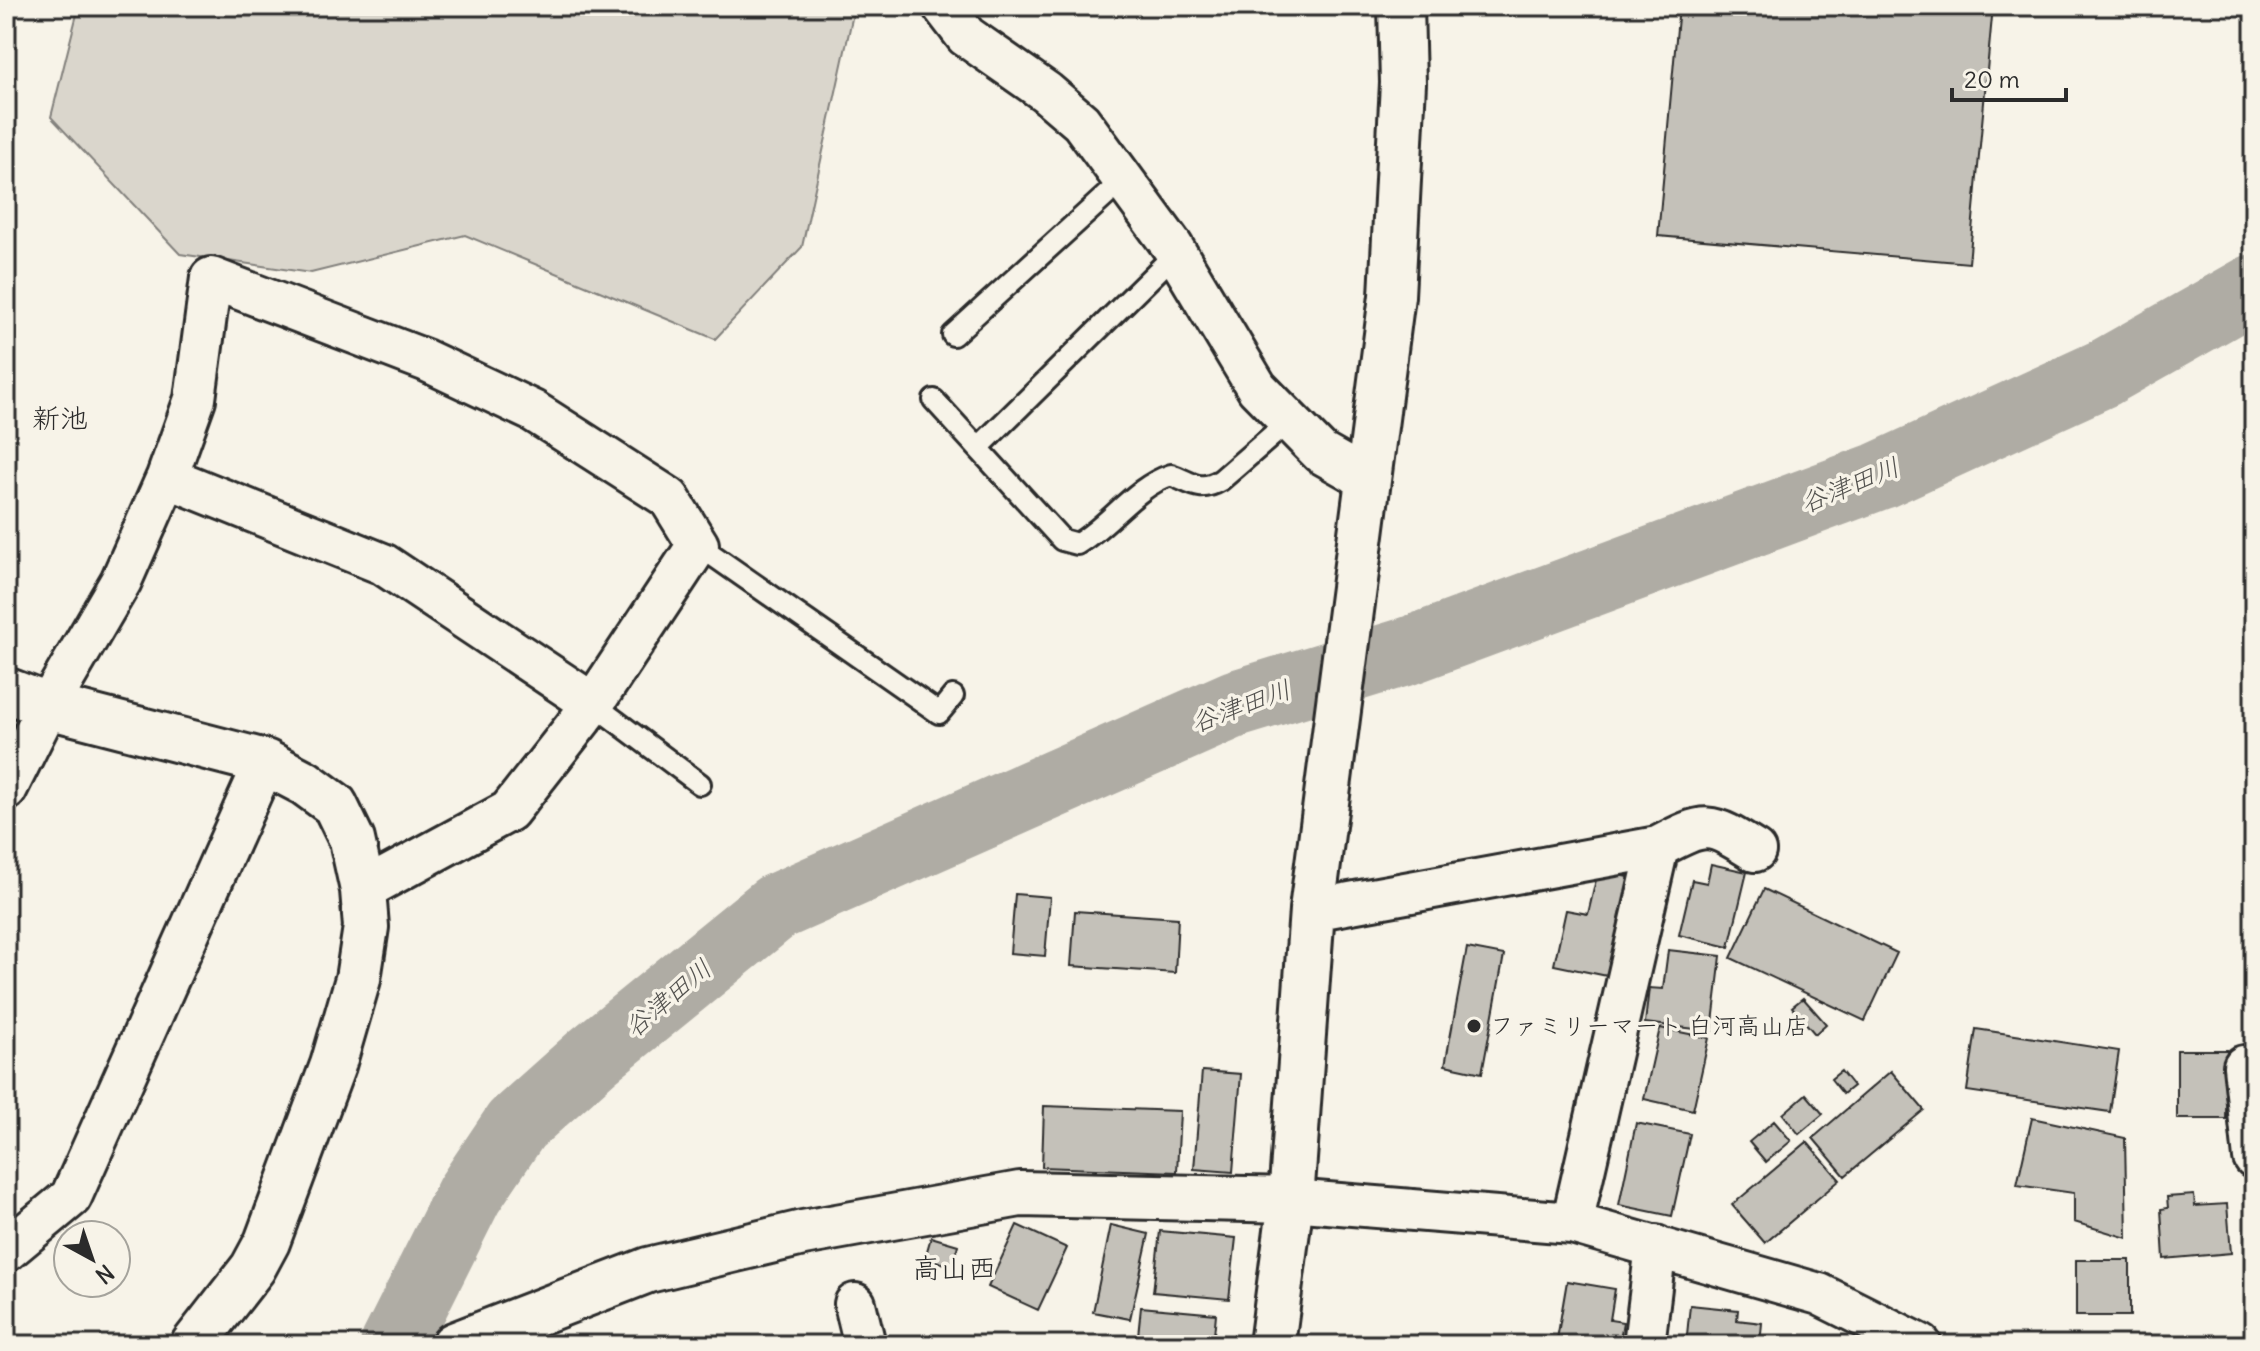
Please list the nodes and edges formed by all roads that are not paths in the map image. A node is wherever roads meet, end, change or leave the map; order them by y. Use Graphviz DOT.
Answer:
graph roads {
  1 [pos="943,6"];
  2 [pos="1401,6"];
  3 [pos="1123,180"];
  4 [pos="1176,253"];
  5 [pos="953,335"];
  6 [pos="934,400"];
  7 [pos="1289,421"];
  8 [pos="978,448"];
  9 [pos="167,477"];
  10 [pos="1365,494"];
  11 [pos="698,545"];
  12 [pos="6,690"];
  13 [pos="953,696"];
  14 [pos="593,704"];
  15 [pos="48,706"];
  16 [pos="265,762"];
  17 [pos="700,784"];
  18 [pos="6,790"];
  19 [pos="1658,847"];
  20 [pos="1755,851"];
  21 [pos="363,890"];
  22 [pos="1312,910"];
  23 [pos="2244,1066"];
  24 [pos="2254,1158"];
  25 [pos="1291,1200"];
  26 [pos="1572,1223"];
  27 [pos="1656,1246"];
  28 [pos="6,1251"];
  29 [pos="855,1304"];
  30 [pos="456,1344"];
  31 [pos="193,1345"];
  32 [pos="865,1345"];
  33 [pos="1272,1345"];
  34 [pos="1644,1345"];
  35 [pos="1921,1345"];
  1 -- 3 [label="street"];
  2 -- 10 [label="street"];
  3 -- 4 [label="street"];
  3 -- 5 [label="lane"];
  4 -- 7 [label="street"];
  4 -- 8 [label="lane"];
  6 -- 8 [label="lane"];
  7 -- 8 [label="lane"];
  7 -- 10 [label="street"];
  9 -- 11 [label="street"];
  9 -- 14 [label="street"];
  9 -- 15 [label="street"];
  10 -- 22 [label="street"];
  11 -- 13 [label="lane"];
  11 -- 14 [label="street"];
  12 -- 15 [label="street"];
  14 -- 17 [label="lane"];
  14 -- 21 [label="street"];
  15 -- 16 [label="street"];
  15 -- 18 [label="street"];
  16 -- 21 [label="street"];
  16 -- 28 [label="street"];
  19 -- 20 [label="street"];
  19 -- 22 [label="street"];
  19 -- 26 [label="street"];
  21 -- 31 [label="street"];
  22 -- 25 [label="street"];
  23 -- 24 [label="street"];
  25 -- 26 [label="street"];
  25 -- 30 [label="street"];
  25 -- 33 [label="street"];
  26 -- 27 [label="street"];
  27 -- 34 [label="street"];
  27 -- 35 [label="street"];
  29 -- 32 [label="street"];
}
